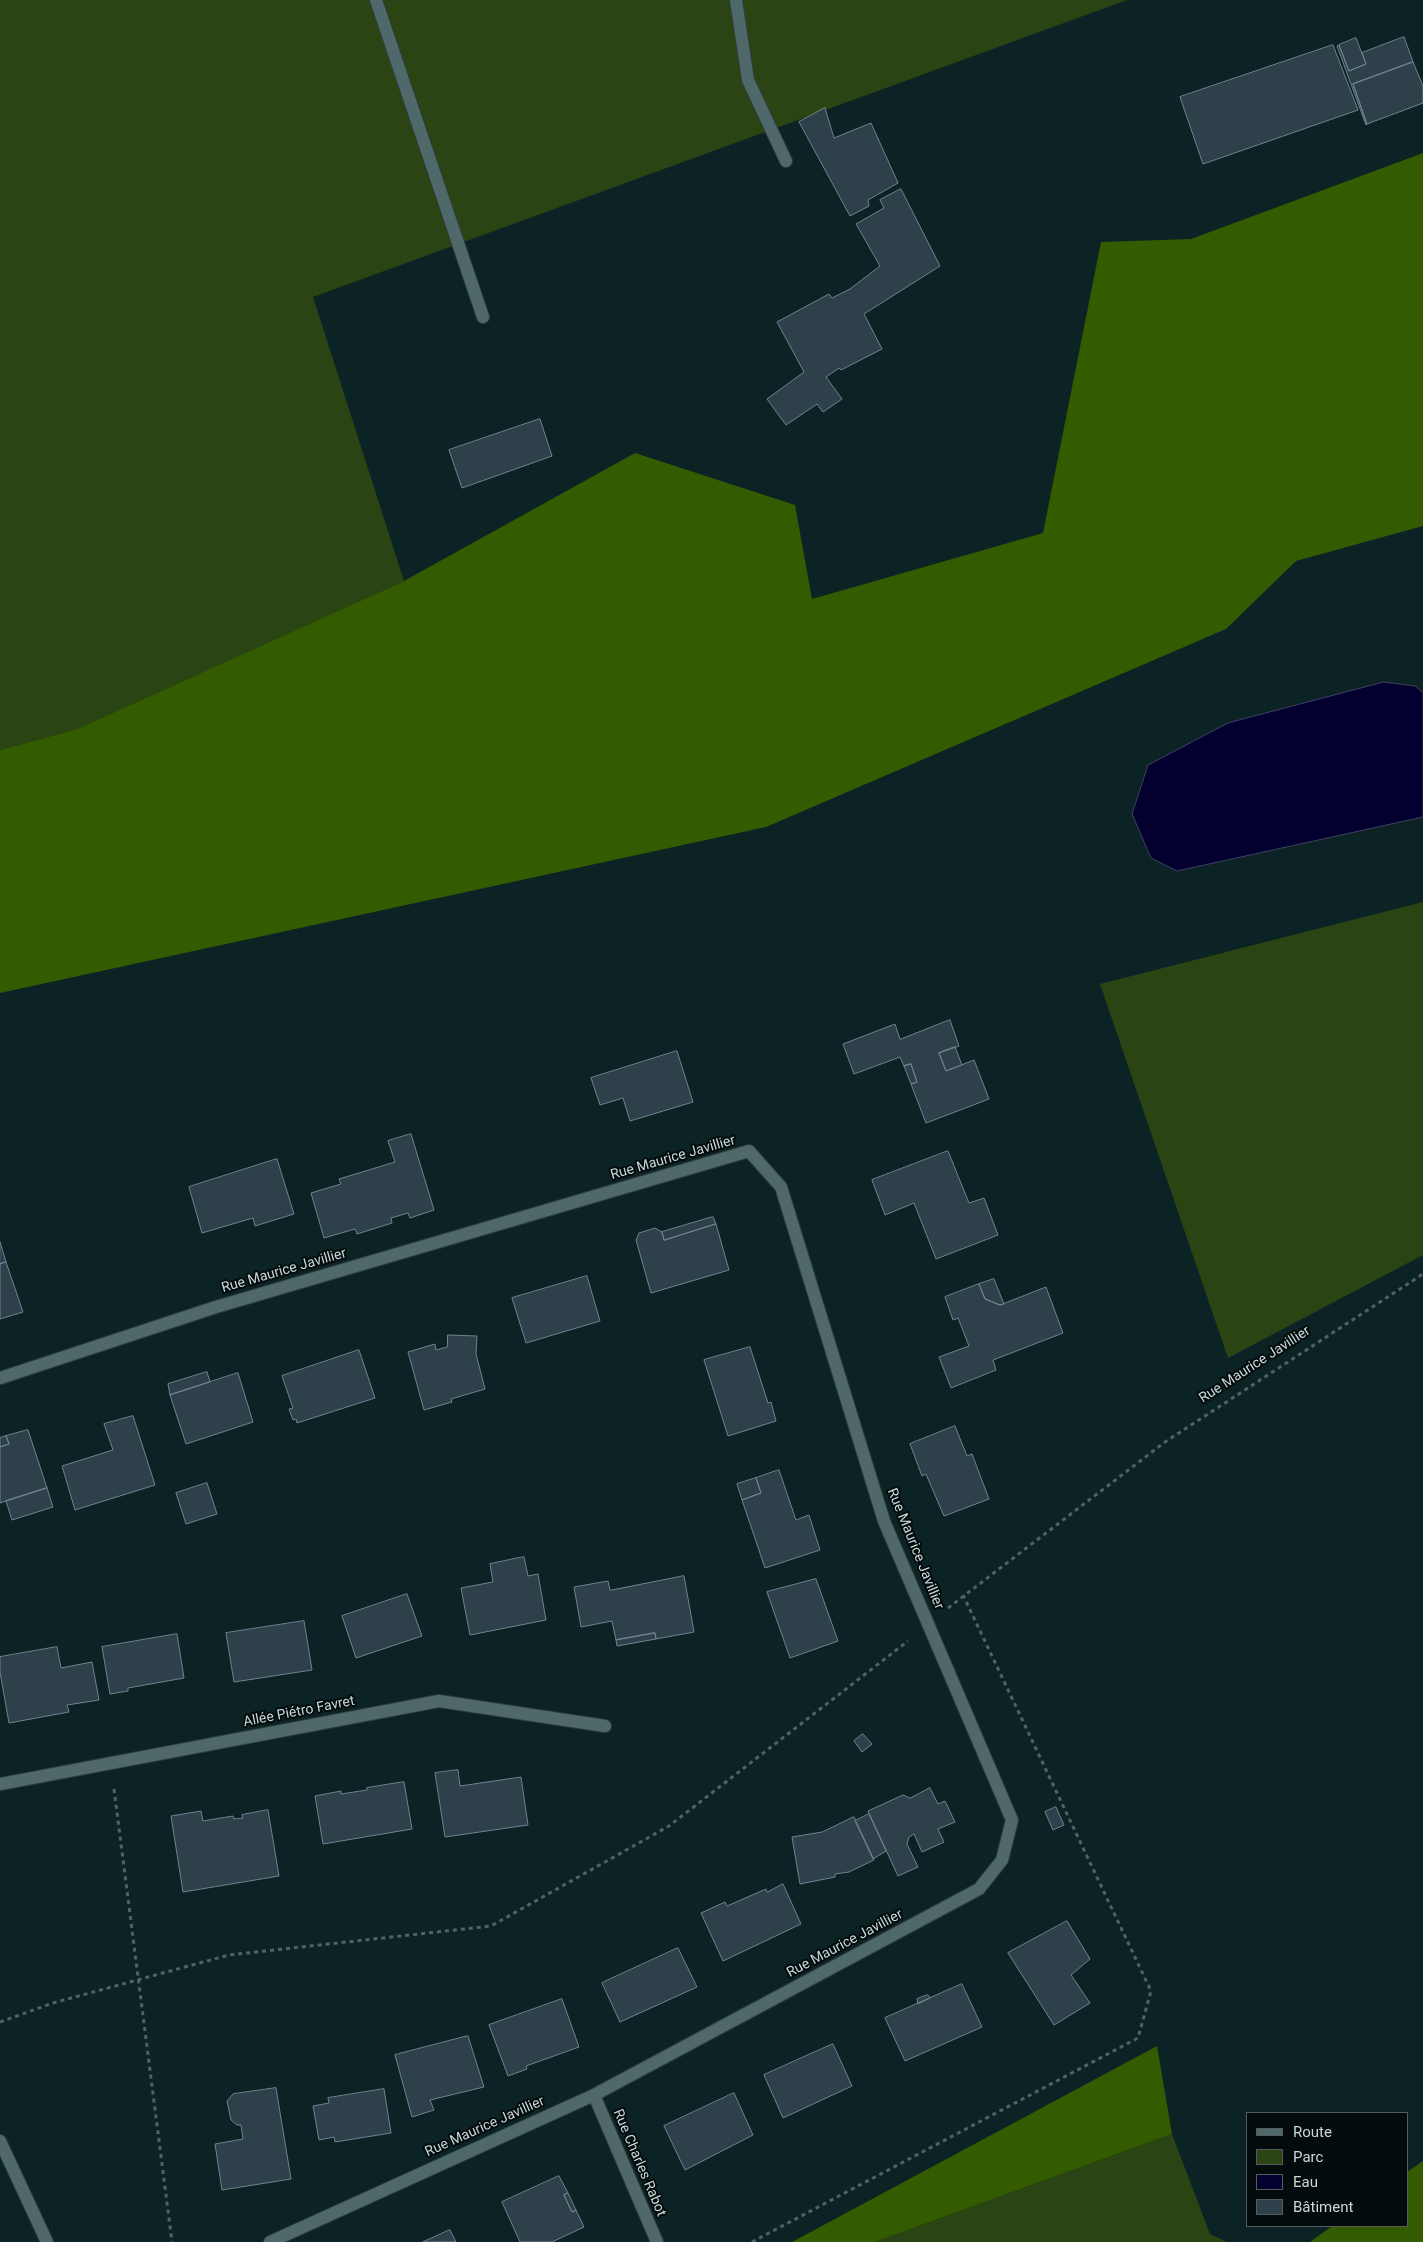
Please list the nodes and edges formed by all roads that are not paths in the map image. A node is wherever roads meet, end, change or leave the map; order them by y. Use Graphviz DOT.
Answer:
graph roads {
  1 [pos="376,0"];
  2 [pos="736,0"];
  3 [pos="786,161"];
  4 [pos="483,317"];
  5 [pos="0,1378"];
  6 [pos="606,1726"];
  7 [pos="0,1784"];
  8 [pos="594,2095"];
  9 [pos="0,2141"];
  10 [pos="47,2242"];
  11 [pos="270,2242"];
  12 [pos="657,2242"];
  1 -- 4 [label="street"];
  2 -- 3 [label="street"];
  5 -- 8 [label="street, Rue Maurice Javillier"];
  6 -- 7 [label="street, Allée Piétro Favret"];
  8 -- 11 [label="street, Rue Maurice Javillier"];
  8 -- 12 [label="street, Rue Charles Rabot"];
  9 -- 10 [label="street"];
}
